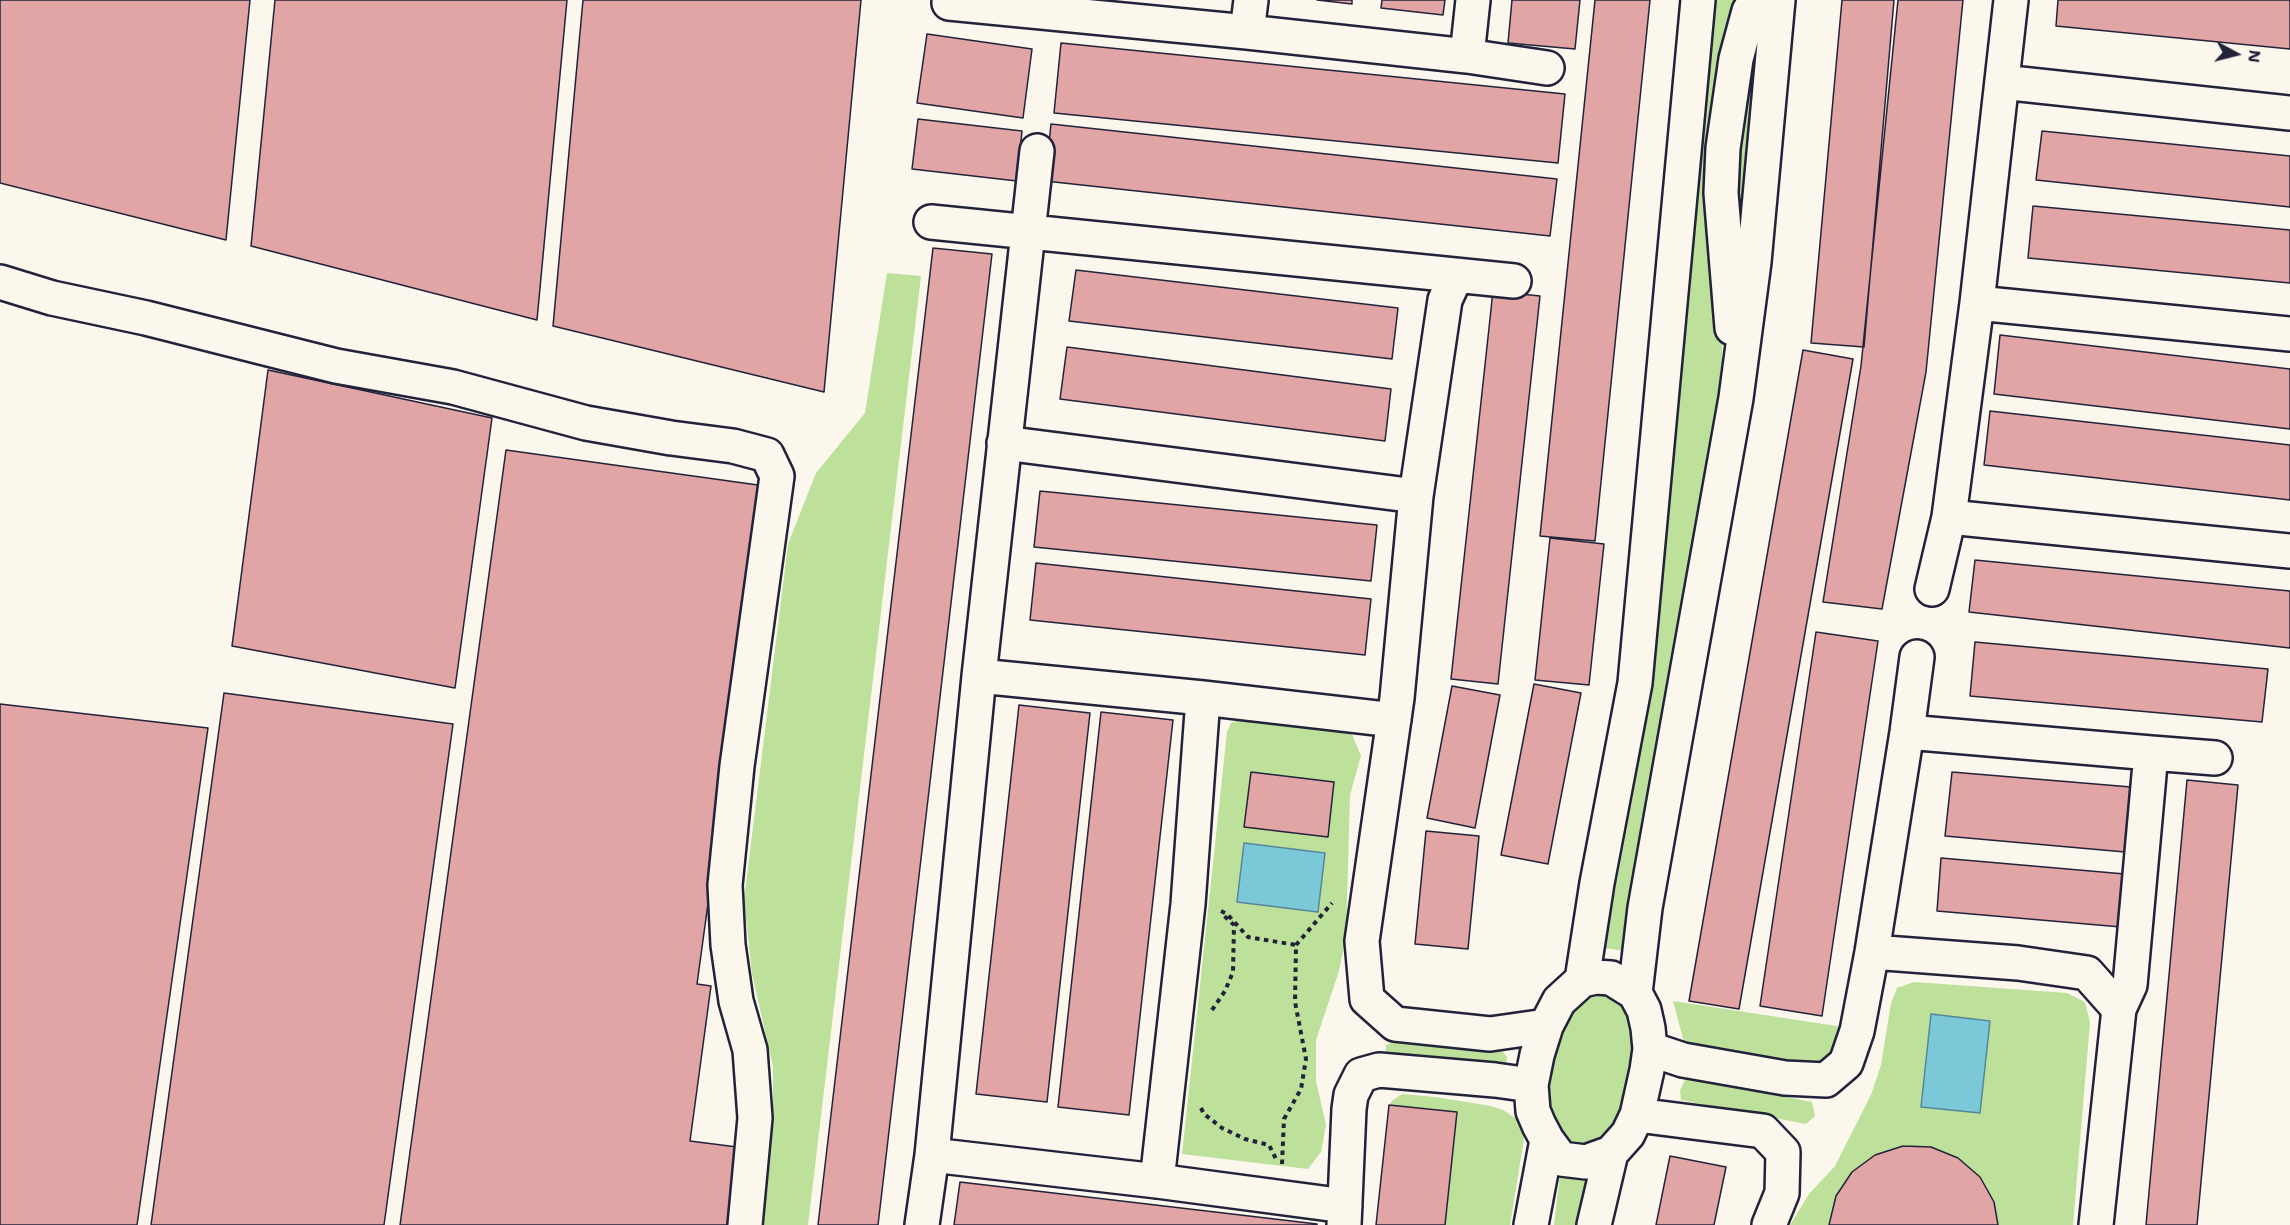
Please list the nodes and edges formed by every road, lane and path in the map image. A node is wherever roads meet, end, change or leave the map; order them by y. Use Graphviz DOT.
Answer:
graph roads {
  1 [pos="1251,0"];
  2 [pos="1473,0"];
  3 [pos="1698,0"];
  4 [pos="1756,0"];
  5 [pos="1778,0"];
  6 [pos="2011,0"];
  7 [pos="949,3"];
  8 [pos="1032,6"];
  9 [pos="1247,32"];
  10 [pos="1467,56"];
  11 [pos="1546,68"];
  12 [pos="2002,82"];
  13 [pos="2290,113"];
  14 [pos="1037,151"];
  15 [pos="931,222"];
  16 [pos="1029,231"];
  17 [pos="1456,276"];
  18 [pos="1514,281"];
  19 [pos="0,282"];
  20 [pos="1977,303"];
  21 [pos="2290,334"];
  22 [pos="1736,398"];
  23 [pos="1004,443"];
  24 [pos="1416,496"];
  25 [pos="1949,517"];
  26 [pos="2290,551"];
  27 [pos="1932,589"];
  28 [pos="1917,657"];
  29 [pos="979,676"];
  30 [pos="1203,698"];
  31 [pos="1394,720"];
  32 [pos="1907,732"];
  33 [pos="2151,753"];
  34 [pos="2215,758"];
  35 [pos="1369,891"];
  36 [pos="1296,945"];
  37 [pos="1872,952"];
  38 [pos="1582,980"];
  39 [pos="1635,993"];
  40 [pos="2119,1009"];
  41 [pos="1209,1014"];
  42 [pos="1546,1026"];
  43 [pos="1650,1049"];
  44 [pos="1531,1085"];
  45 [pos="1200,1105"];
  46 [pos="1637,1115"];
  47 [pos="1546,1140"];
  48 [pos="1611,1153"];
  49 [pos="932,1155"];
  50 [pos="1157,1181"];
  51 [pos="1344,1216"];
  52 [pos="746,1225"];
  53 [pos="922,1225"];
  54 [pos="1531,1225"];
  55 [pos="1594,1225"];
  56 [pos="1769,1225"];
  57 [pos="2096,1225"];
  1 -- 9 [label="street"];
  2 -- 10 [label="street"];
  3 -- 38 [label="street"];
  4 -- 22 [label="street"];
  5 -- 22 [label="street"];
  6 -- 12 [label="street"];
  7 -- 8 [label="street"];
  8 -- 9 [label="street"];
  9 -- 10 [label="street"];
  10 -- 11 [label="street"];
  12 -- 13 [label="street"];
  12 -- 20 [label="street"];
  14 -- 16 [label="street"];
  15 -- 16 [label="street"];
  16 -- 17 [label="street"];
  16 -- 23 [label="street"];
  17 -- 18 [label="street"];
  17 -- 24 [label="street"];
  19 -- 52 [label="street"];
  20 -- 21 [label="street"];
  20 -- 25 [label="street"];
  22 -- 39 [label="street"];
  23 -- 24 [label="street"];
  23 -- 29 [label="street"];
  24 -- 31 [label="street"];
  25 -- 26 [label="street"];
  25 -- 27 [label="street"];
  28 -- 32 [label="street"];
  29 -- 30 [label="street"];
  29 -- 49 [label="street"];
  30 -- 31 [label="street"];
  30 -- 50 [label="street"];
  31 -- 35 [label="street"];
  32 -- 33 [label="street"];
  32 -- 37 [label="street"];
  33 -- 34 [label="street"];
  33 -- 40 [label="street"];
  35 -- 36 [label="path"];
  35 -- 42 [label="street"];
  36 -- 41 [label="path"];
  36 -- 45 [label="path"];
  37 -- 40 [label="street"];
  37 -- 43 [label="street"];
  38 -- 39 [label="street"];
  38 -- 42 [label="street"];
  39 -- 43 [label="street"];
  40 -- 57 [label="street"];
  42 -- 44 [label="street"];
  43 -- 46 [label="street"];
  44 -- 47 [label="street"];
  44 -- 51 [label="street"];
  46 -- 48 [label="street"];
  46 -- 56 [label="street"];
  47 -- 48 [label="street"];
  47 -- 54 [label="street"];
  48 -- 55 [label="street"];
  49 -- 50 [label="street"];
  49 -- 53 [label="street"];
  50 -- 51 [label="street"];
}
